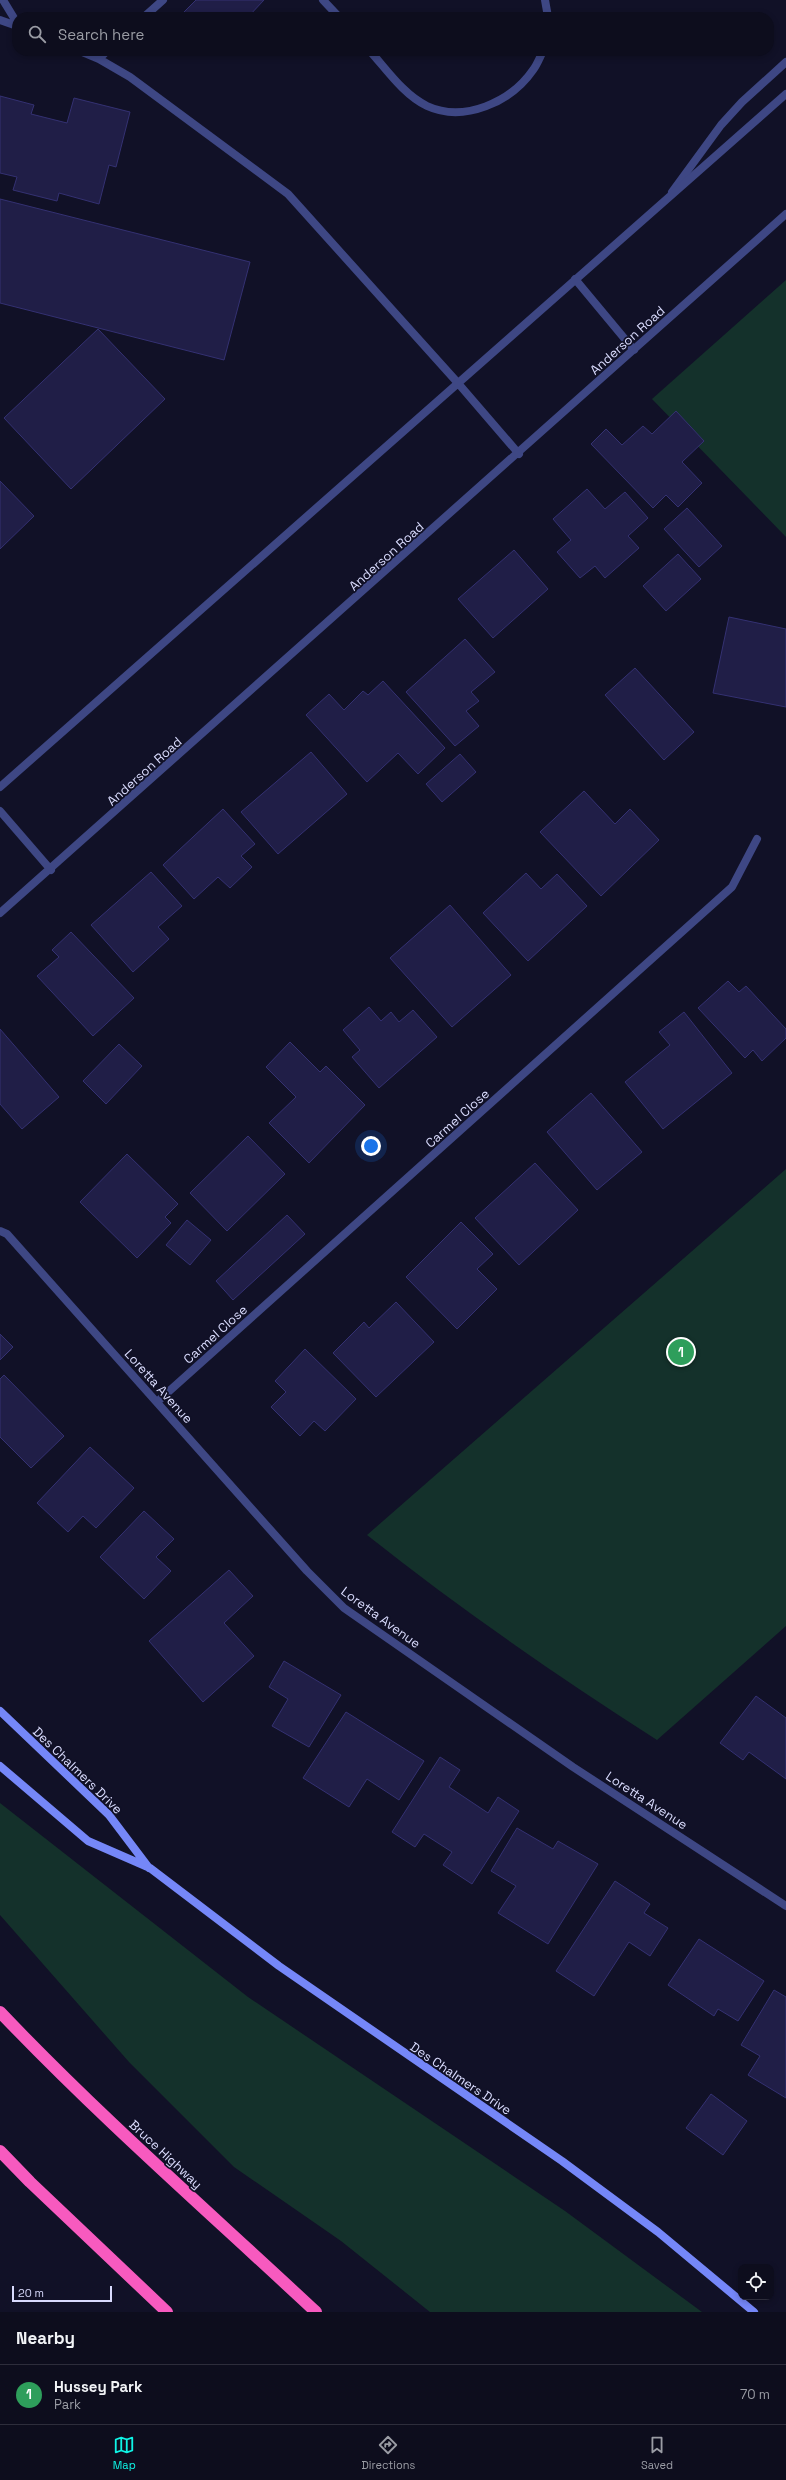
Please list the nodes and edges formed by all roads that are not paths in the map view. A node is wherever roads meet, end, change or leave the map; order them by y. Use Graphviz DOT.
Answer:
graph roads {
  1 [pos="3,0"];
  2 [pos="163,0"];
  3 [pos="323,0"];
  4 [pos="545,0"];
  5 [pos="150,12"];
  6 [pos="334,12"];
  7 [pos="547,12"];
  8 [pos="12,16"];
  9 [pos="0,20"];
  10 [pos="12,24"];
  11 [pos="92,56"];
  12 [pos="102,56"];
  13 [pos="374,56"];
  14 [pos="540,56"];
  15 [pos="99,59"];
  16 [pos="786,62"];
  17 [pos="786,94"];
  18 [pos="669,198"];
  19 [pos="786,214"];
  20 [pos="574,279"];
  21 [pos="634,350"];
  22 [pos="457,382"];
  23 [pos="519,454"];
  24 [pos="0,787"];
  25 [pos="0,811"];
  26 [pos="756,839"];
  27 [pos="51,870"];
  28 [pos="0,913"];
  29 [pos="0,1231"];
  30 [pos="157,1402"];
  31 [pos="0,1711"];
  32 [pos="0,1766"];
  33 [pos="150,1868"];
  34 [pos="786,1906"];
  35 [pos="0,2012"];
  36 [pos="0,2151"];
  37 [pos="167,2312"];
  38 [pos="316,2312"];
  39 [pos="754,2312"];
  1 -- 8 [label="street"];
  2 -- 5 [label="street"];
  3 -- 6 [label="street"];
  4 -- 7 [label="street"];
  9 -- 10 [label="street"];
  11 -- 15 [label="street"];
  12 -- 15 [label="street"];
  13 -- 14 [label="street"];
  15 -- 22 [label="street"];
  16 -- 18 [label="street"];
  17 -- 18 [label="street"];
  18 -- 20 [label="street"];
  19 -- 21 [label="street, Anderson Road"];
  20 -- 21 [label="street"];
  20 -- 22 [label="street"];
  21 -- 23 [label="street, Anderson Road"];
  22 -- 23 [label="street"];
  22 -- 24 [label="street"];
  23 -- 27 [label="street, Anderson Road"];
  25 -- 27 [label="street"];
  26 -- 30 [label="street, Carmel Close"];
  27 -- 28 [label="street, Anderson Road"];
  29 -- 30 [label="street, Loretta Avenue"];
  30 -- 34 [label="street, Loretta Avenue"];
  31 -- 33 [label="main road, Des Chalmers Drive"];
  32 -- 33 [label="main road, Des Chalmers Drive"];
  33 -- 39 [label="main road, Des Chalmers Drive"];
  35 -- 38 [label="highway, Bruce Highway"];
  36 -- 37 [label="highway"];
}
